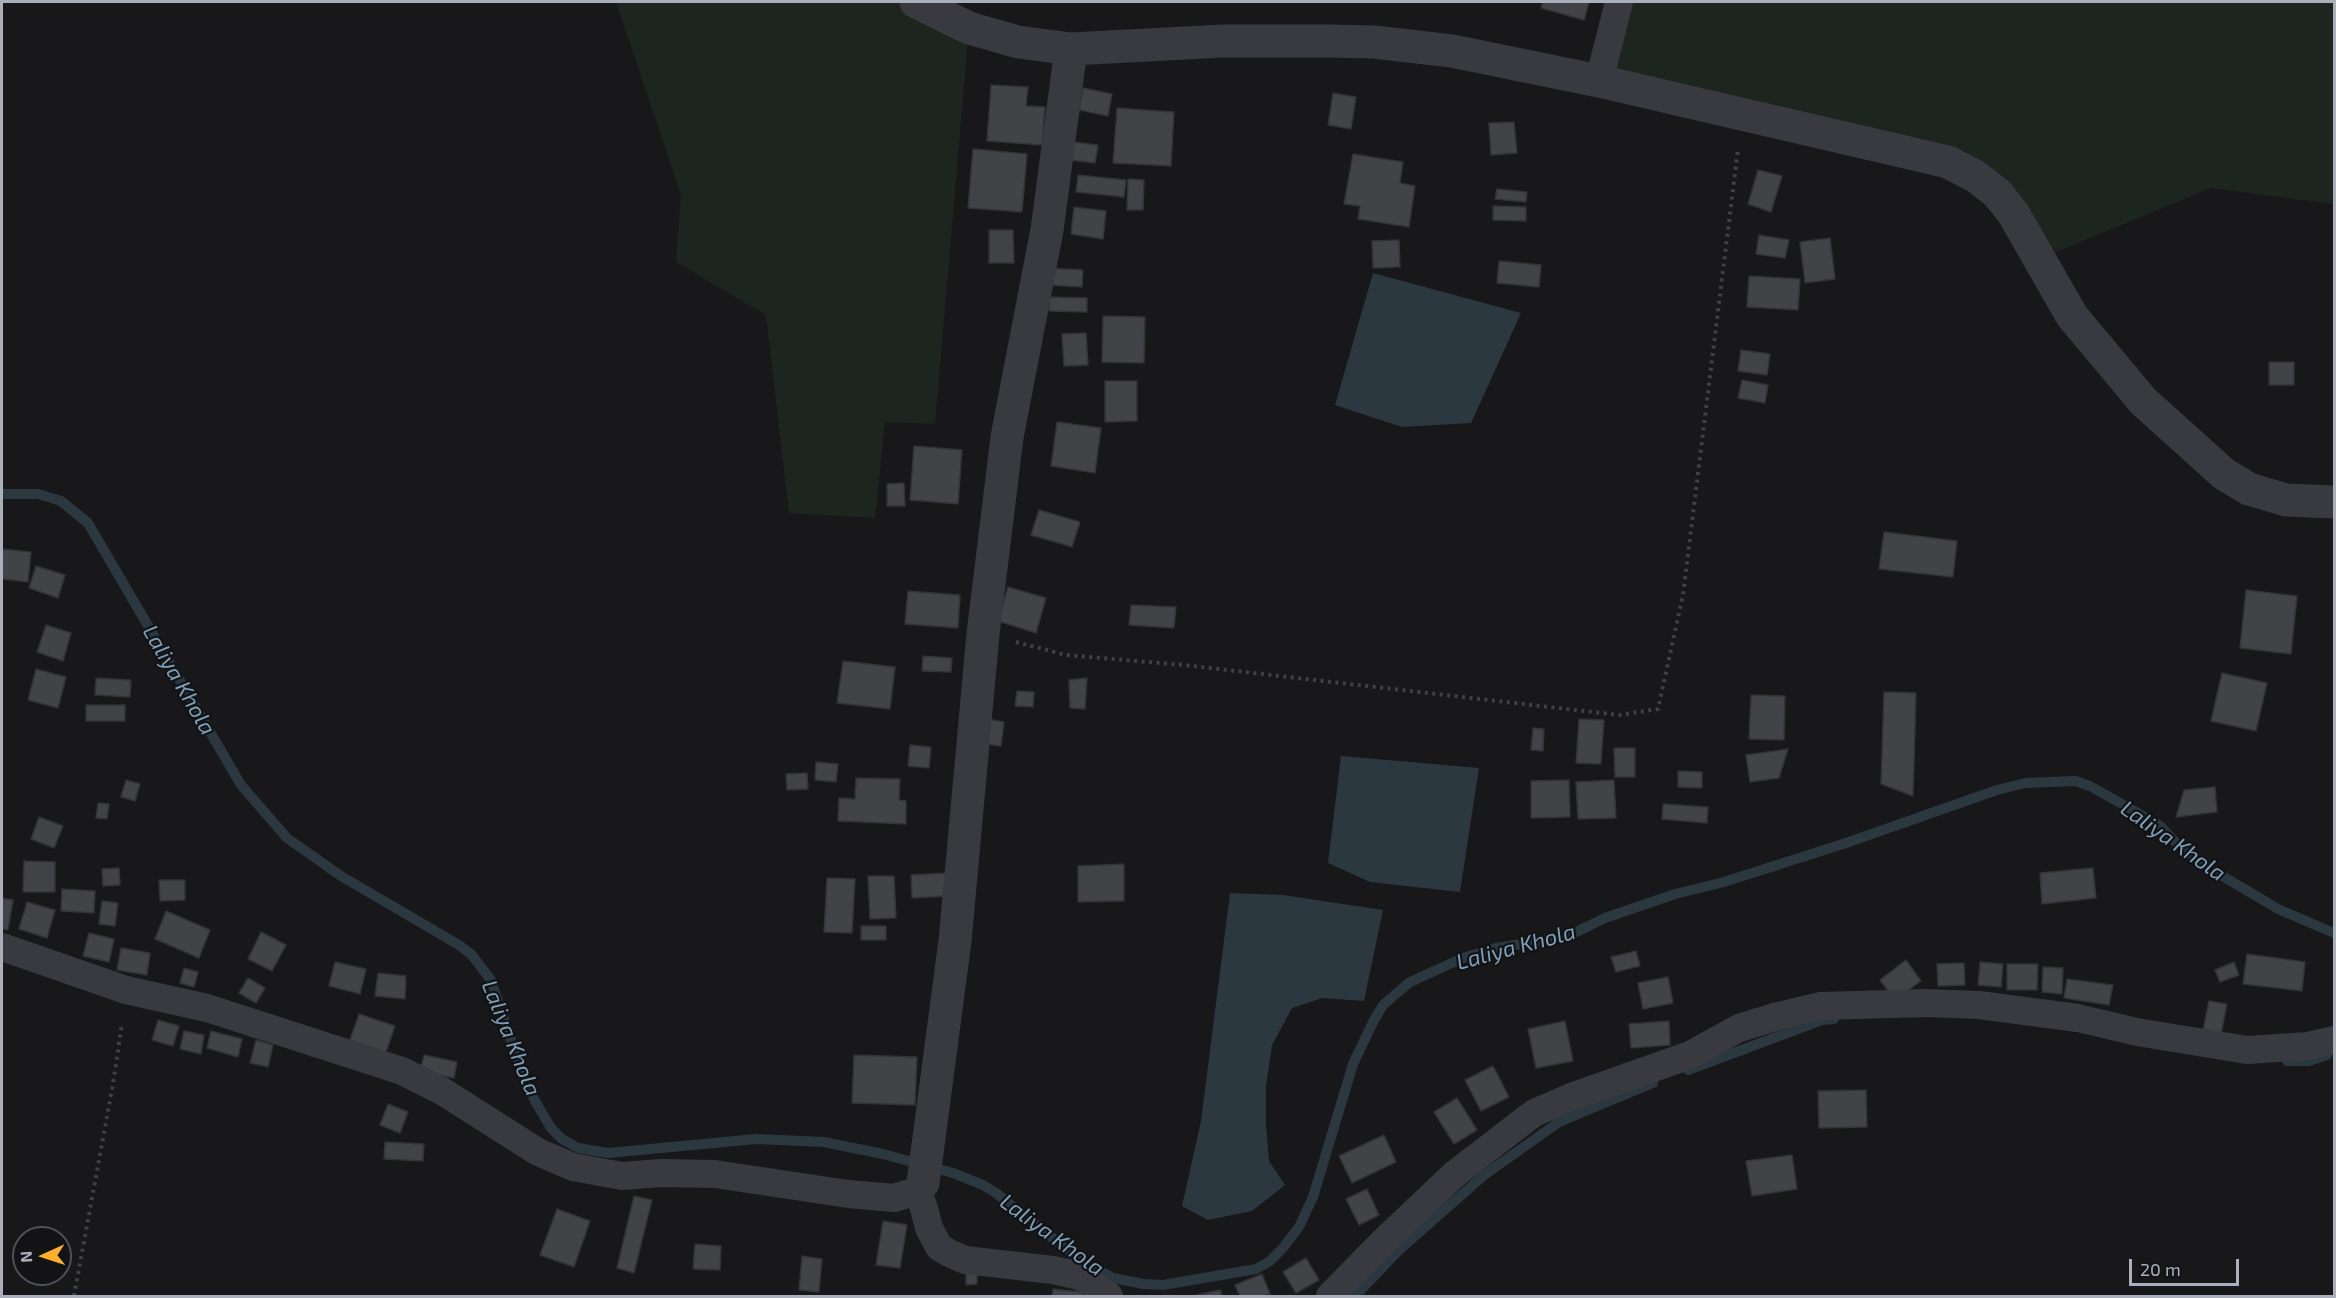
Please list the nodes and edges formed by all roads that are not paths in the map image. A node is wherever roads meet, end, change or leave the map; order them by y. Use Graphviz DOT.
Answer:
graph roads {
  1 [pos="916,2"];
  2 [pos="1619,2"];
  3 [pos="1071,49"];
  4 [pos="1599,81"];
  5 [pos="2334,502"];
  6 [pos="2,947"];
  7 [pos="2334,1040"];
  8 [pos="922,1177"];
  9 [pos="1109,1296"];
  10 [pos="1330,1296"];
  1 -- 3 [label="street"];
  2 -- 4 [label="street"];
  3 -- 4 [label="street"];
  3 -- 8 [label="street"];
  4 -- 5 [label="street"];
  6 -- 8 [label="street"];
  7 -- 10 [label="street"];
  8 -- 9 [label="street"];
}
